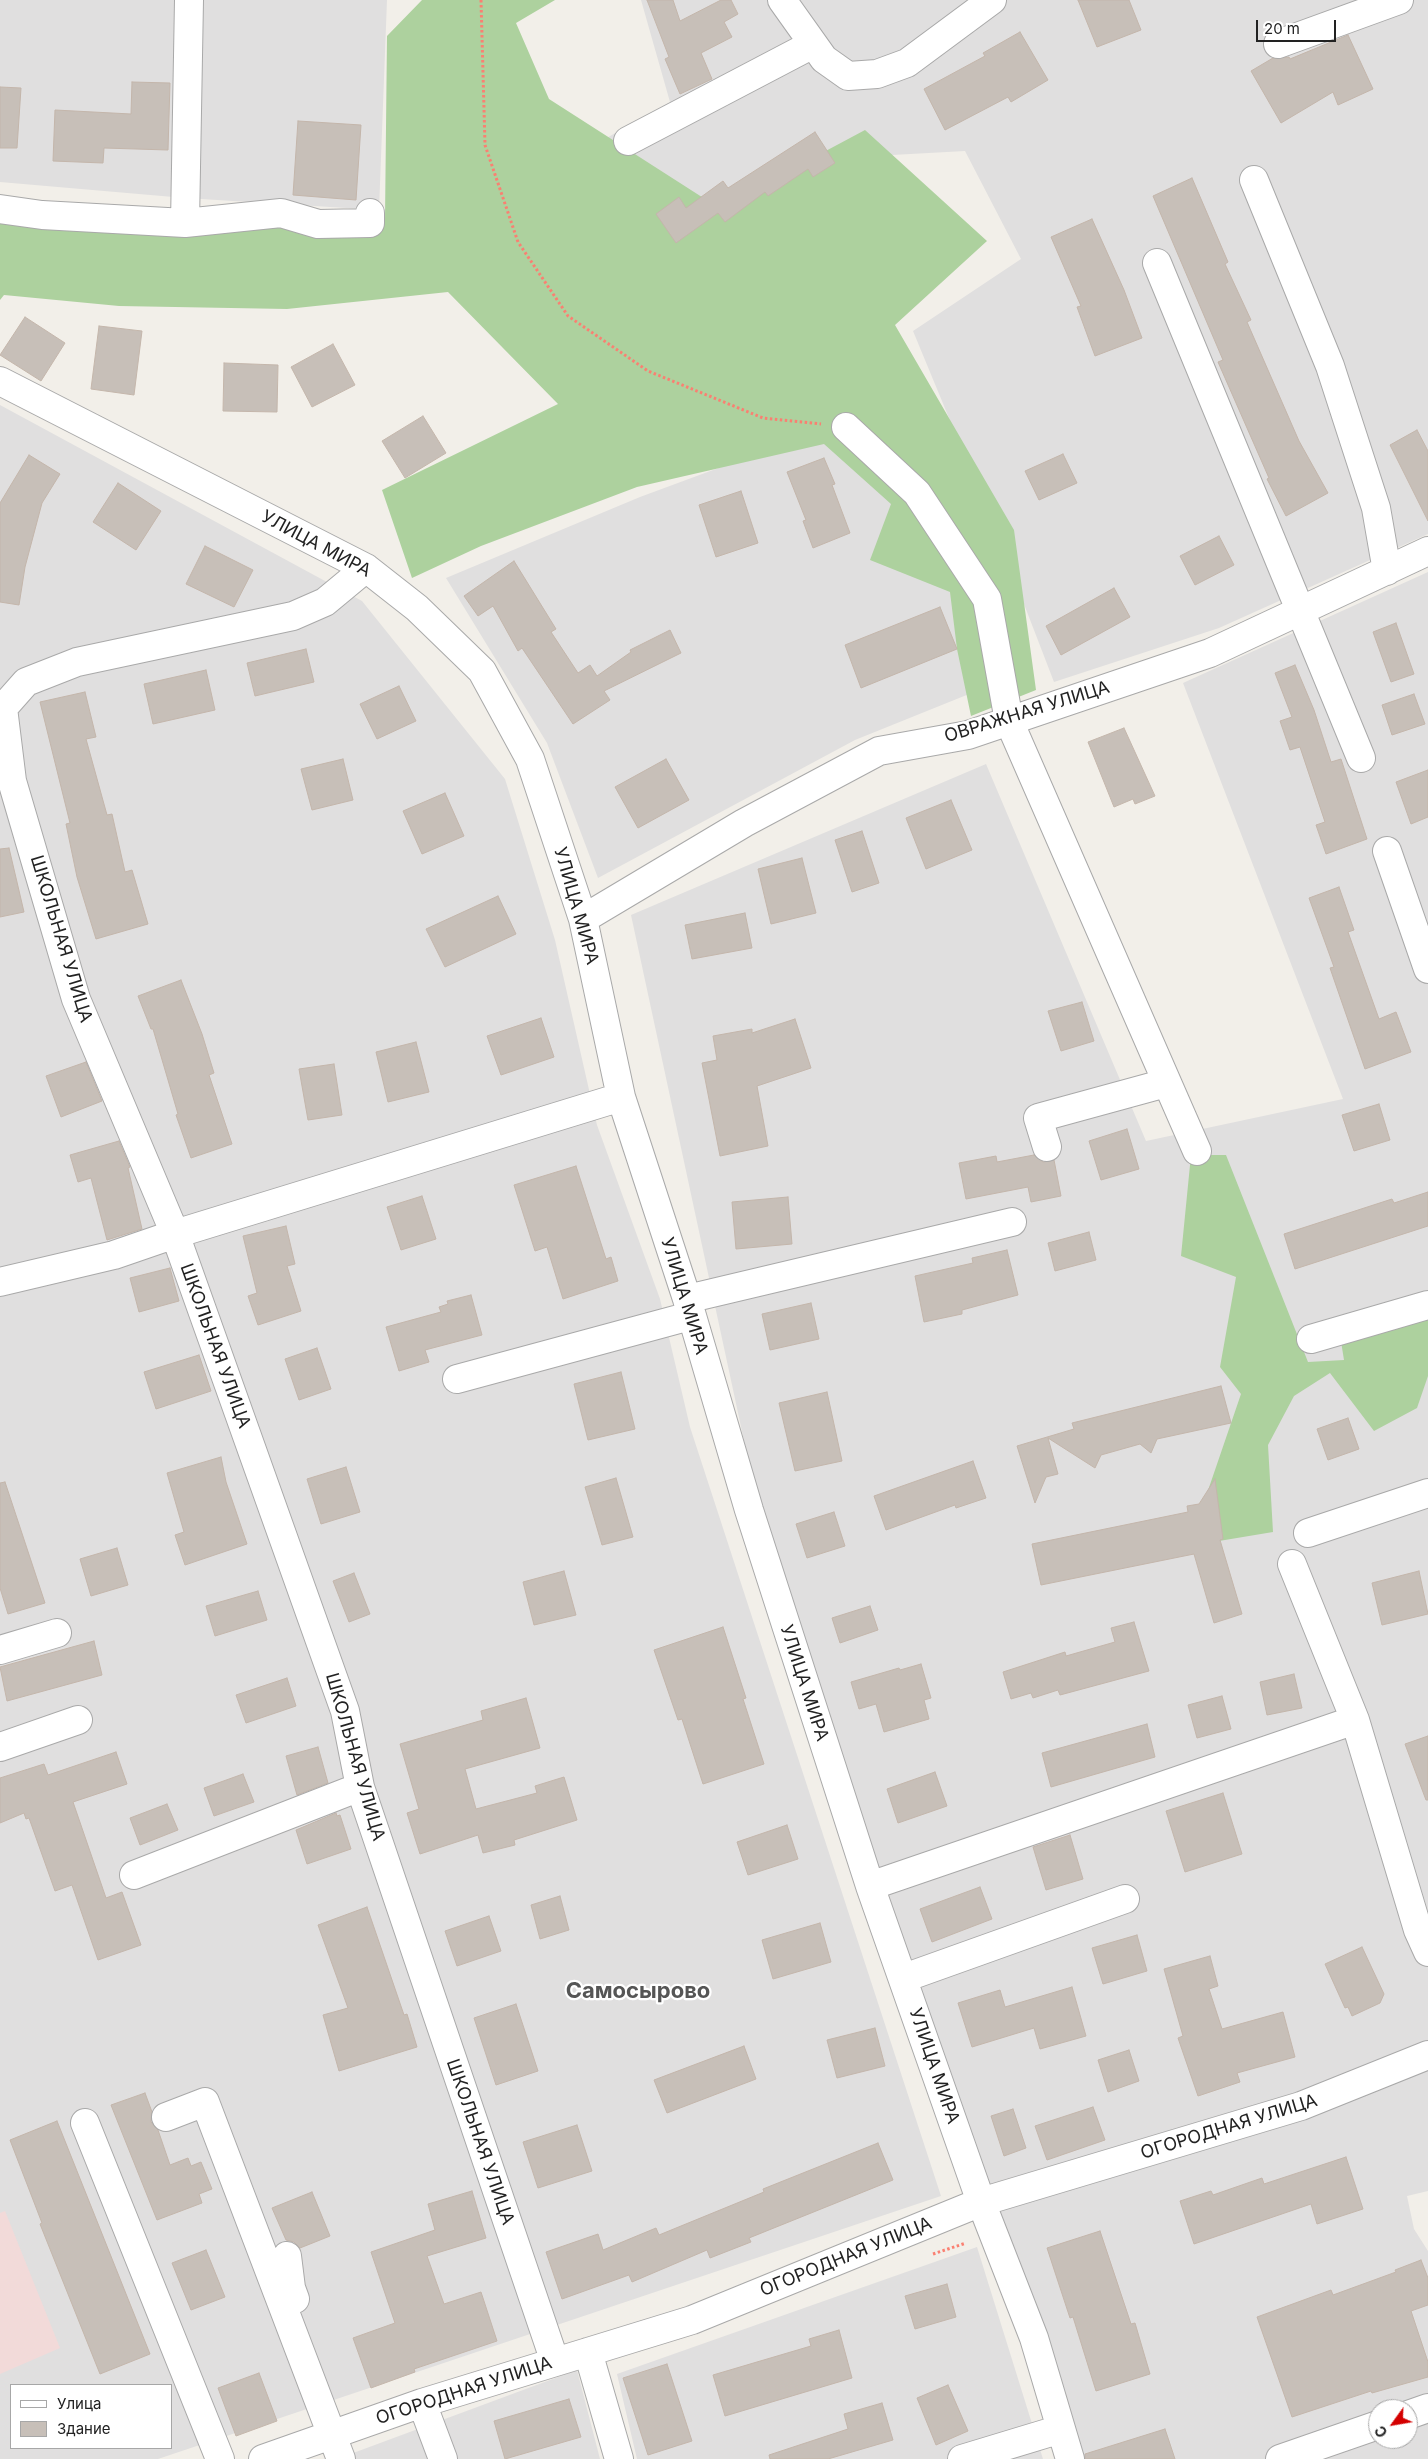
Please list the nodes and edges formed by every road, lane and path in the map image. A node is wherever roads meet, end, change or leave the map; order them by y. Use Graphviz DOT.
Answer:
graph roads {
  1 [pos="189,0"];
  2 [pos="481,0"];
  3 [pos="782,0"];
  4 [pos="992,0"];
  5 [pos="1399,0"];
  6 [pos="813,44"];
  7 [pos="1278,44"];
  8 [pos="628,141"];
  9 [pos="1254,180"];
  10 [pos="0,209"];
  11 [pos="370,213"];
  12 [pos="186,223"];
  13 [pos="1156,263"];
  14 [pos="0,381"];
  15 [pos="846,427"];
  16 [pos="1428,551"];
  17 [pos="366,568"];
  18 [pos="1387,571"];
  19 [pos="1301,611"];
  20 [pos="1009,721"];
  21 [pos="1361,758"];
  22 [pos="1386,850"];
  23 [pos="583,918"];
  24 [pos="1428,970"];
  25 [pos="1166,1083"];
  26 [pos="621,1097"];
  27 [pos="1047,1147"];
  28 [pos="1197,1152"];
  29 [pos="1012,1222"];
  30 [pos="175,1234"];
  31 [pos="0,1282"];
  32 [pos="1428,1305"];
  33 [pos="689,1307"];
  34 [pos="1311,1339"];
  35 [pos="457,1379"];
  36 [pos="1428,1493"];
  37 [pos="1308,1533"];
  38 [pos="1292,1564"];
  39 [pos="57,1633"];
  40 [pos="0,1650"];
  41 [pos="78,1720"];
  42 [pos="1355,1720"];
  43 [pos="0,1746"];
  44 [pos="54,1746"];
  45 [pos="0,1762"];
  46 [pos="360,1788"];
  47 [pos="134,1875"];
  48 [pos="870,1886"];
  49 [pos="1125,1899"];
  50 [pos="1428,1952"];
  51 [pos="904,1978"];
  52 [pos="1428,2055"];
  53 [pos="166,2117"];
  54 [pos="85,2123"];
  55 [pos="981,2202"];
  56 [pos="287,2256"];
  57 [pos="588,2352"];
  58 [pos="555,2362"];
  59 [pos="422,2402"];
  60 [pos="1368,2428"];
  61 [pos="1061,2429"];
  62 [pos="340,2441"];
  63 [pos="220,2459"];
  64 [pos="263,2459"];
  65 [pos="443,2459"];
  66 [pos="619,2459"];
  67 [pos="962,2459"];
  68 [pos="1070,2459"];
  69 [pos="1280,2459"];
  1 -- 12 [label="street"];
  2 -- 15 [label="path"];
  3 -- 6 [label="street"];
  4 -- 6 [label="street"];
  5 -- 7 [label="street"];
  6 -- 8 [label="street"];
  9 -- 18 [label="street"];
  10 -- 12 [label="street"];
  11 -- 12 [label="street"];
  13 -- 19 [label="street"];
  14 -- 17 [label="street, УЛИЦА МИРА"];
  15 -- 20 [label="street"];
  16 -- 18 [label="street, ОВРАЖНАЯ УЛИЦА"];
  17 -- 23 [label="street, УЛИЦА МИРА"];
  17 -- 30 [label="street, ШКОЛЬНАЯ УЛИЦА"];
  18 -- 19 [label="street, ОВРАЖНАЯ УЛИЦА"];
  19 -- 20 [label="street, ОВРАЖНАЯ УЛИЦА"];
  19 -- 21 [label="street"];
  20 -- 23 [label="street, ОВРАЖНАЯ УЛИЦА"];
  20 -- 25 [label="street"];
  22 -- 24 [label="street"];
  23 -- 26 [label="street, УЛИЦА МИРА"];
  25 -- 27 [label="street"];
  25 -- 28 [label="street"];
  26 -- 30 [label="street"];
  26 -- 33 [label="street, УЛИЦА МИРА"];
  29 -- 33 [label="street"];
  30 -- 31 [label="street"];
  30 -- 46 [label="street, ШКОЛЬНАЯ УЛИЦА"];
  32 -- 34 [label="street"];
  33 -- 35 [label="street"];
  33 -- 48 [label="street, УЛИЦА МИРА"];
  36 -- 37 [label="street"];
  38 -- 42 [label="street"];
  39 -- 40 [label="street"];
  41 -- 43 [label="street"];
  42 -- 48 [label="street"];
  42 -- 50 [label="street"];
  44 -- 45 [label="street"];
  46 -- 47 [label="street"];
  46 -- 58 [label="street, ШКОЛЬНАЯ УЛИЦА"];
  48 -- 51 [label="street, УЛИЦА МИРА"];
  49 -- 51 [label="street"];
  51 -- 55 [label="street, УЛИЦА МИРА"];
  52 -- 55 [label="street, ОГОРОДНАЯ УЛИЦА"];
  53 -- 62 [label="street"];
  54 -- 63 [label="street"];
  55 -- 57 [label="street, ОГОРОДНАЯ УЛИЦА"];
  55 -- 61 [label="street, УЛИЦА МИРА"];
  56 -- 62 [label="street"];
  57 -- 58 [label="street, ОГОРОДНАЯ УЛИЦА"];
  57 -- 66 [label="street"];
  58 -- 59 [label="street, ОГОРОДНАЯ УЛИЦА"];
  59 -- 62 [label="street, ОГОРОДНАЯ УЛИЦА"];
  59 -- 65 [label="street"];
  60 -- 69 [label="street"];
  61 -- 67 [label="street"];
  61 -- 68 [label="street, УЛИЦА МИРА"];
  62 -- 64 [label="street, ОГОРОДНАЯ УЛИЦА"];
}
